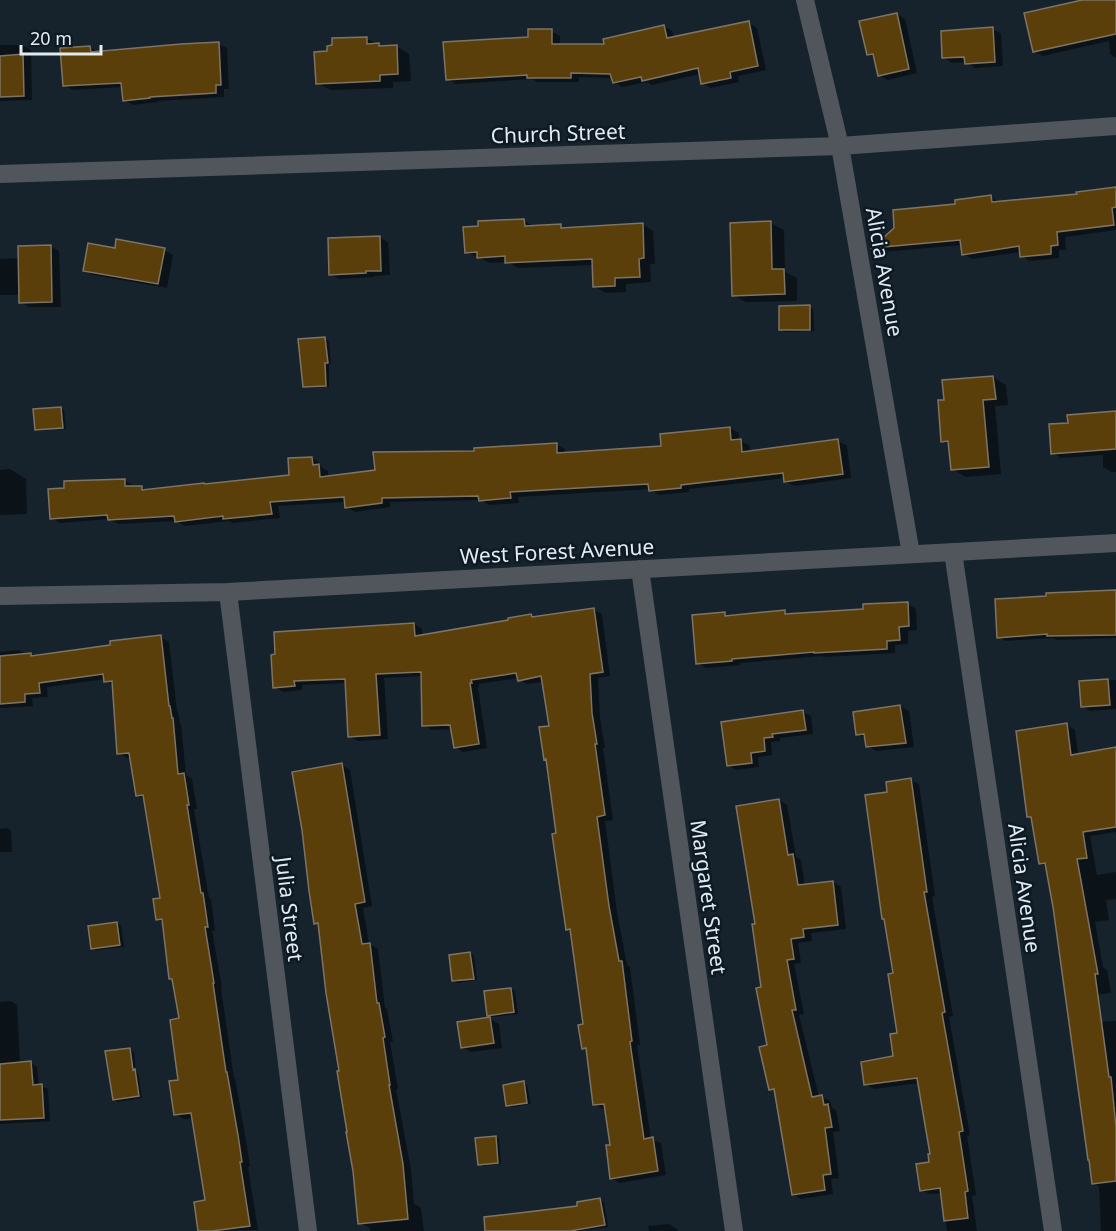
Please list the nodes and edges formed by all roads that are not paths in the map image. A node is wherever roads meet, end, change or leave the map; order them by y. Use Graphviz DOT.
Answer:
graph roads {
  1 [pos="805,0"];
  2 [pos="1116,126"];
  3 [pos="840,146"];
  4 [pos="0,174"];
  5 [pos="1116,543"];
  6 [pos="953,552"];
  7 [pos="912,554"];
  8 [pos="640,569"];
  9 [pos="228,592"];
  10 [pos="0,596"];
  11 [pos="308,1231"];
  12 [pos="734,1231"];
  13 [pos="1053,1231"];
  1 -- 3 [label="street, Alicia Avenue"];
  2 -- 3 [label="street, Church Street"];
  3 -- 4 [label="street, Church Street"];
  3 -- 7 [label="street, Alicia Avenue"];
  5 -- 6 [label="street, West Forest Avenue"];
  6 -- 7 [label="street, West Forest Avenue"];
  6 -- 13 [label="street, Alicia Avenue"];
  7 -- 8 [label="street, West Forest Avenue"];
  8 -- 9 [label="street, West Forest Avenue"];
  8 -- 12 [label="street, Margaret Street"];
  9 -- 10 [label="street, West Forest Avenue"];
  9 -- 11 [label="street, Julia Street"];
}
